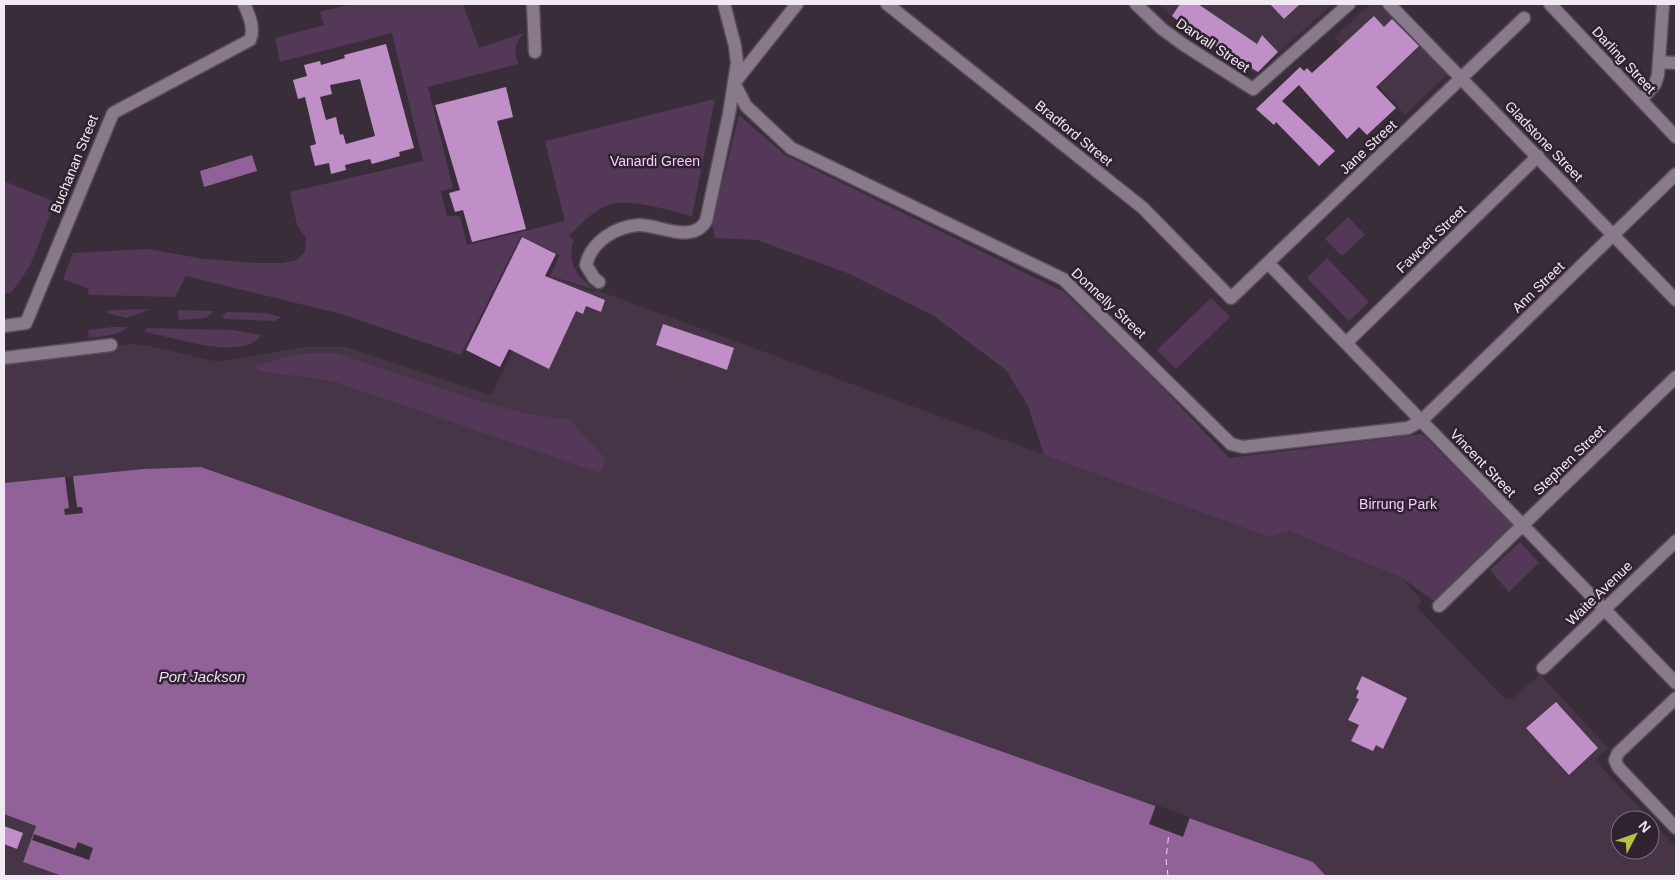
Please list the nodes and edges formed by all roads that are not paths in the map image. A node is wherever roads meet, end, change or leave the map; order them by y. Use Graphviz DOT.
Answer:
graph roads {
  1 [pos="244,4"];
  2 [pos="532,4"];
  3 [pos="724,4"];
  4 [pos="797,4"];
  5 [pos="887,4"];
  6 [pos="1136,4"];
  7 [pos="1349,4"];
  8 [pos="1389,4"];
  9 [pos="1550,4"];
  10 [pos="1662,4"];
  11 [pos="1524,18"];
  12 [pos="535,52"];
  13 [pos="1660,62"];
  14 [pos="1676,63"];
  15 [pos="1461,79"];
  16 [pos="734,83"];
  17 [pos="1641,100"];
  18 [pos="1676,137"];
  19 [pos="1538,156"];
  20 [pos="1676,174"];
  21 [pos="1614,235"];
  22 [pos="1268,263"];
  23 [pos="599,282"];
  24 [pos="1231,298"];
  25 [pos="1676,300"];
  26 [pos="4,326"];
  27 [pos="1346,343"];
  28 [pos="111,345"];
  29 [pos="4,358"];
  30 [pos="1676,377"];
  31 [pos="1421,421"];
  32 [pos="1523,525"];
  33 [pos="1676,540"];
  34 [pos="1439,606"];
  35 [pos="1604,609"];
  36 [pos="1543,668"];
  37 [pos="1676,683"];
  38 [pos="1676,699"];
  39 [pos="1676,828"];
  1 -- 26 [label="street, Buchanan Street"];
  2 -- 12 [label="street"];
  3 -- 16 [label="street"];
  4 -- 16 [label="street"];
  5 -- 24 [label="street, Bradford Street"];
  6 -- 7 [label="street, Darvall Street"];
  8 -- 15 [label="street, Gladstone Street"];
  9 -- 17 [label="street, Darling Street"];
  10 -- 13 [label="street"];
  11 -- 15 [label="street, Jane Street"];
  13 -- 14 [label="street"];
  13 -- 17 [label="street"];
  15 -- 19 [label="street, Gladstone Street"];
  15 -- 22 [label="street, Jane Street"];
  16 -- 23 [label="street"];
  16 -- 31 [label="street, Donnelly Street"];
  17 -- 18 [label="street, Darling Street"];
  19 -- 21 [label="street, Gladstone Street"];
  19 -- 27 [label="street, Fawcett Street"];
  20 -- 21 [label="street, Ann Street"];
  21 -- 25 [label="street, Gladstone Street"];
  21 -- 31 [label="street, Ann Street"];
  22 -- 24 [label="street, Jane Street"];
  22 -- 27 [label="street, Vincent Street"];
  27 -- 31 [label="street, Vincent Street"];
  28 -- 29 [label="street"];
  30 -- 32 [label="street, Stephen Street"];
  31 -- 32 [label="street, Vincent Street"];
  32 -- 34 [label="street, Stephen Street"];
  32 -- 35 [label="street, Vincent Street"];
  33 -- 35 [label="street, Waite Avenue"];
  35 -- 36 [label="street, Waite Avenue"];
  35 -- 37 [label="street, Vincent Street"];
  38 -- 39 [label="street"];
}
